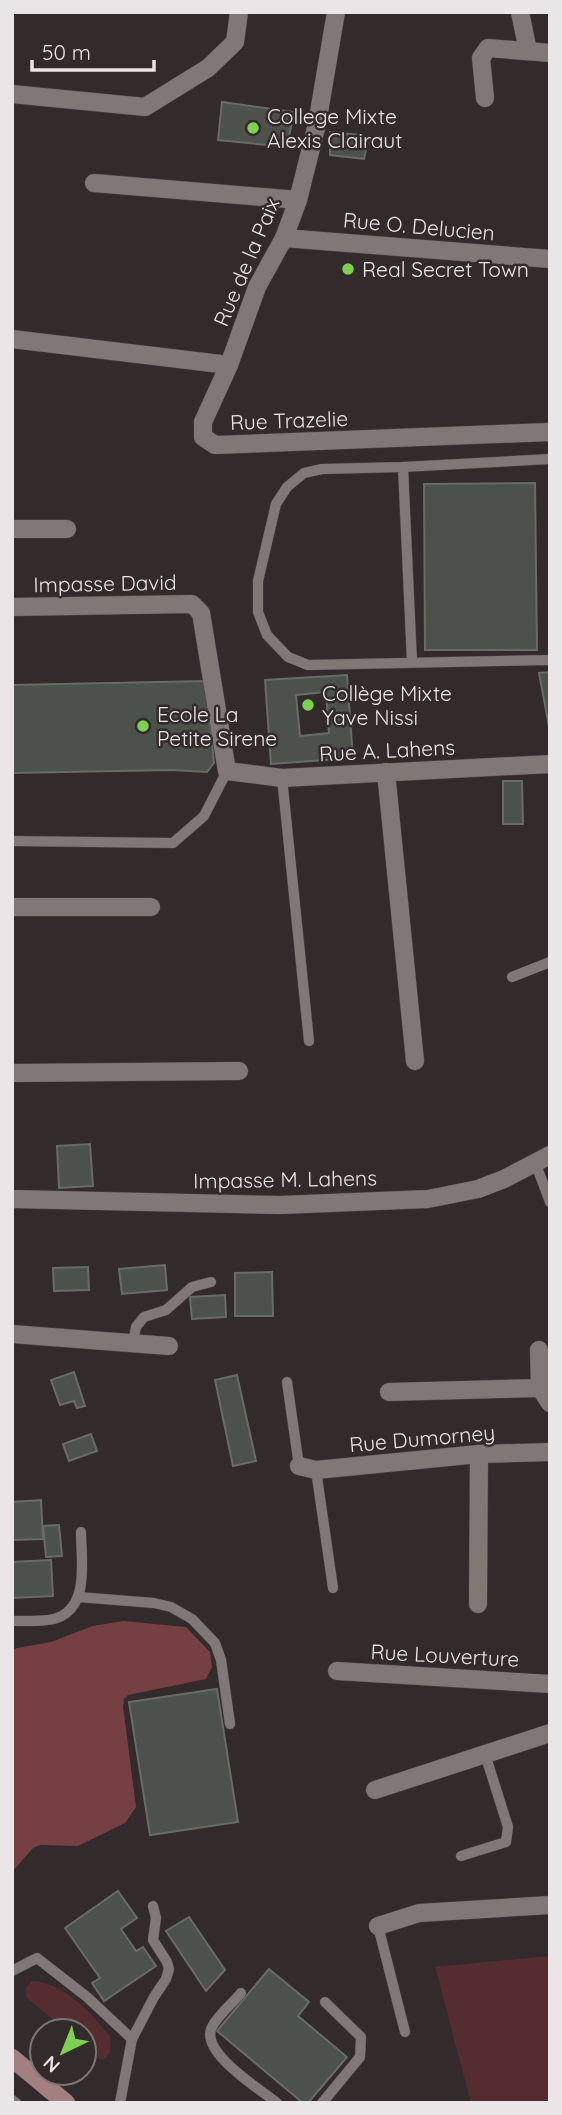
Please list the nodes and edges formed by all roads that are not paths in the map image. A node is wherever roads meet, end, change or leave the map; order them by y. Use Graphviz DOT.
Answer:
graph roads {
  1 [pos="239,12"];
  2 [pos="336,12"];
  3 [pos="520,12"];
  4 [pos="528,51"];
  5 [pos="550,52"];
  6 [pos="12,94"];
  7 [pos="485,97"];
  8 [pos="94,183"];
  9 [pos="298,200"];
  10 [pos="284,238"];
  11 [pos="550,259"];
  12 [pos="12,339"];
  13 [pos="229,365"];
  14 [pos="550,432"];
  15 [pos="550,459"];
  16 [pos="403,467"];
  17 [pos="12,529"];
  18 [pos="66,529"];
  19 [pos="12,607"];
  20 [pos="550,660"];
  21 [pos="412,662"];
  22 [pos="550,764"];
  23 [pos="227,771"];
  24 [pos="386,772"];
  25 [pos="282,778"];
  26 [pos="12,841"];
  27 [pos="12,907"];
  28 [pos="151,907"];
  29 [pos="550,962"];
  30 [pos="512,977"];
  31 [pos="309,1041"];
  32 [pos="415,1061"];
  33 [pos="240,1071"];
  34 [pos="12,1073"];
  35 [pos="542,1158"];
  36 [pos="12,1199"];
  37 [pos="550,1202"];
  38 [pos="211,1282"];
  39 [pos="12,1334"];
  40 [pos="133,1342"];
  41 [pos="169,1346"];
  42 [pos="539,1350"];
  43 [pos="287,1382"];
  44 [pos="388,1392"];
  45 [pos="545,1396"];
  46 [pos="550,1452"];
  47 [pos="479,1454"];
  48 [pos="307,1468"];
  49 [pos="81,1532"];
  50 [pos="333,1588"];
  51 [pos="78,1597"];
  52 [pos="478,1604"];
  53 [pos="12,1621"];
  54 [pos="337,1671"];
  55 [pos="550,1684"];
  56 [pos="230,1724"];
  57 [pos="550,1733"];
  58 [pos="485,1754"];
  59 [pos="375,1790"];
  60 [pos="461,1856"];
  61 [pos="550,1905"];
  62 [pos="153,1906"];
  63 [pos="378,1926"];
  64 [pos="12,1971"];
  65 [pos="241,1993"];
  66 [pos="325,2002"];
  67 [pos="405,2032"];
  68 [pos="132,2039"];
  69 [pos="12,2058"];
  70 [pos="65,2103"];
  71 [pos="120,2103"];
  72 [pos="277,2103"];
  73 [pos="323,2103"];
  1 -- 6 [label="street"];
  2 -- 9 [label="street, Rue de la Paix"];
  3 -- 4 [label="street"];
  4 -- 5 [label="street"];
  4 -- 7 [label="street"];
  8 -- 9 [label="street"];
  9 -- 10 [label="street, Rue de la Paix"];
  10 -- 11 [label="street, Rue O. Delucien"];
  10 -- 13 [label="street, Rue de la Paix"];
  12 -- 13 [label="street"];
  13 -- 14 [label="street, Rue Trazelie"];
  15 -- 16 [label="lane"];
  16 -- 21 [label="lane"];
  16 -- 21 [label="lane"];
  17 -- 18 [label="street"];
  19 -- 23 [label="street, Impasse David"];
  20 -- 21 [label="lane"];
  22 -- 24 [label="street, Rue A. Lahens"];
  23 -- 25 [label="street, Rue A. Lahens"];
  23 -- 26 [label="lane"];
  24 -- 25 [label="street, Rue A. Lahens"];
  24 -- 32 [label="street"];
  25 -- 31 [label="lane"];
  27 -- 28 [label="street"];
  29 -- 30 [label="lane"];
  33 -- 34 [label="street"];
  35 -- 36 [label="street, Impasse M. Lahens"];
  35 -- 37 [label="lane"];
  38 -- 40 [label="lane"];
  39 -- 40 [label="street"];
  40 -- 41 [label="street"];
  42 -- 45 [label="street"];
  43 -- 48 [label="lane"];
  44 -- 45 [label="street"];
  46 -- 47 [label="street, Rue Dumorney"];
  47 -- 48 [label="street, Rue Dumorney"];
  47 -- 52 [label="street"];
  48 -- 50 [label="lane"];
  49 -- 51 [label="lane"];
  51 -- 53 [label="lane"];
  51 -- 56 [label="lane"];
  54 -- 55 [label="street, Rue Louverture"];
  57 -- 58 [label="street"];
  58 -- 59 [label="street"];
  58 -- 60 [label="lane"];
  61 -- 63 [label="street"];
  62 -- 68 [label="lane"];
  63 -- 67 [label="lane"];
  64 -- 68 [label="lane"];
  65 -- 72 [label="lane"];
  66 -- 73 [label="lane"];
  68 -- 71 [label="lane"];
  69 -- 70 [label="main road"];
}
